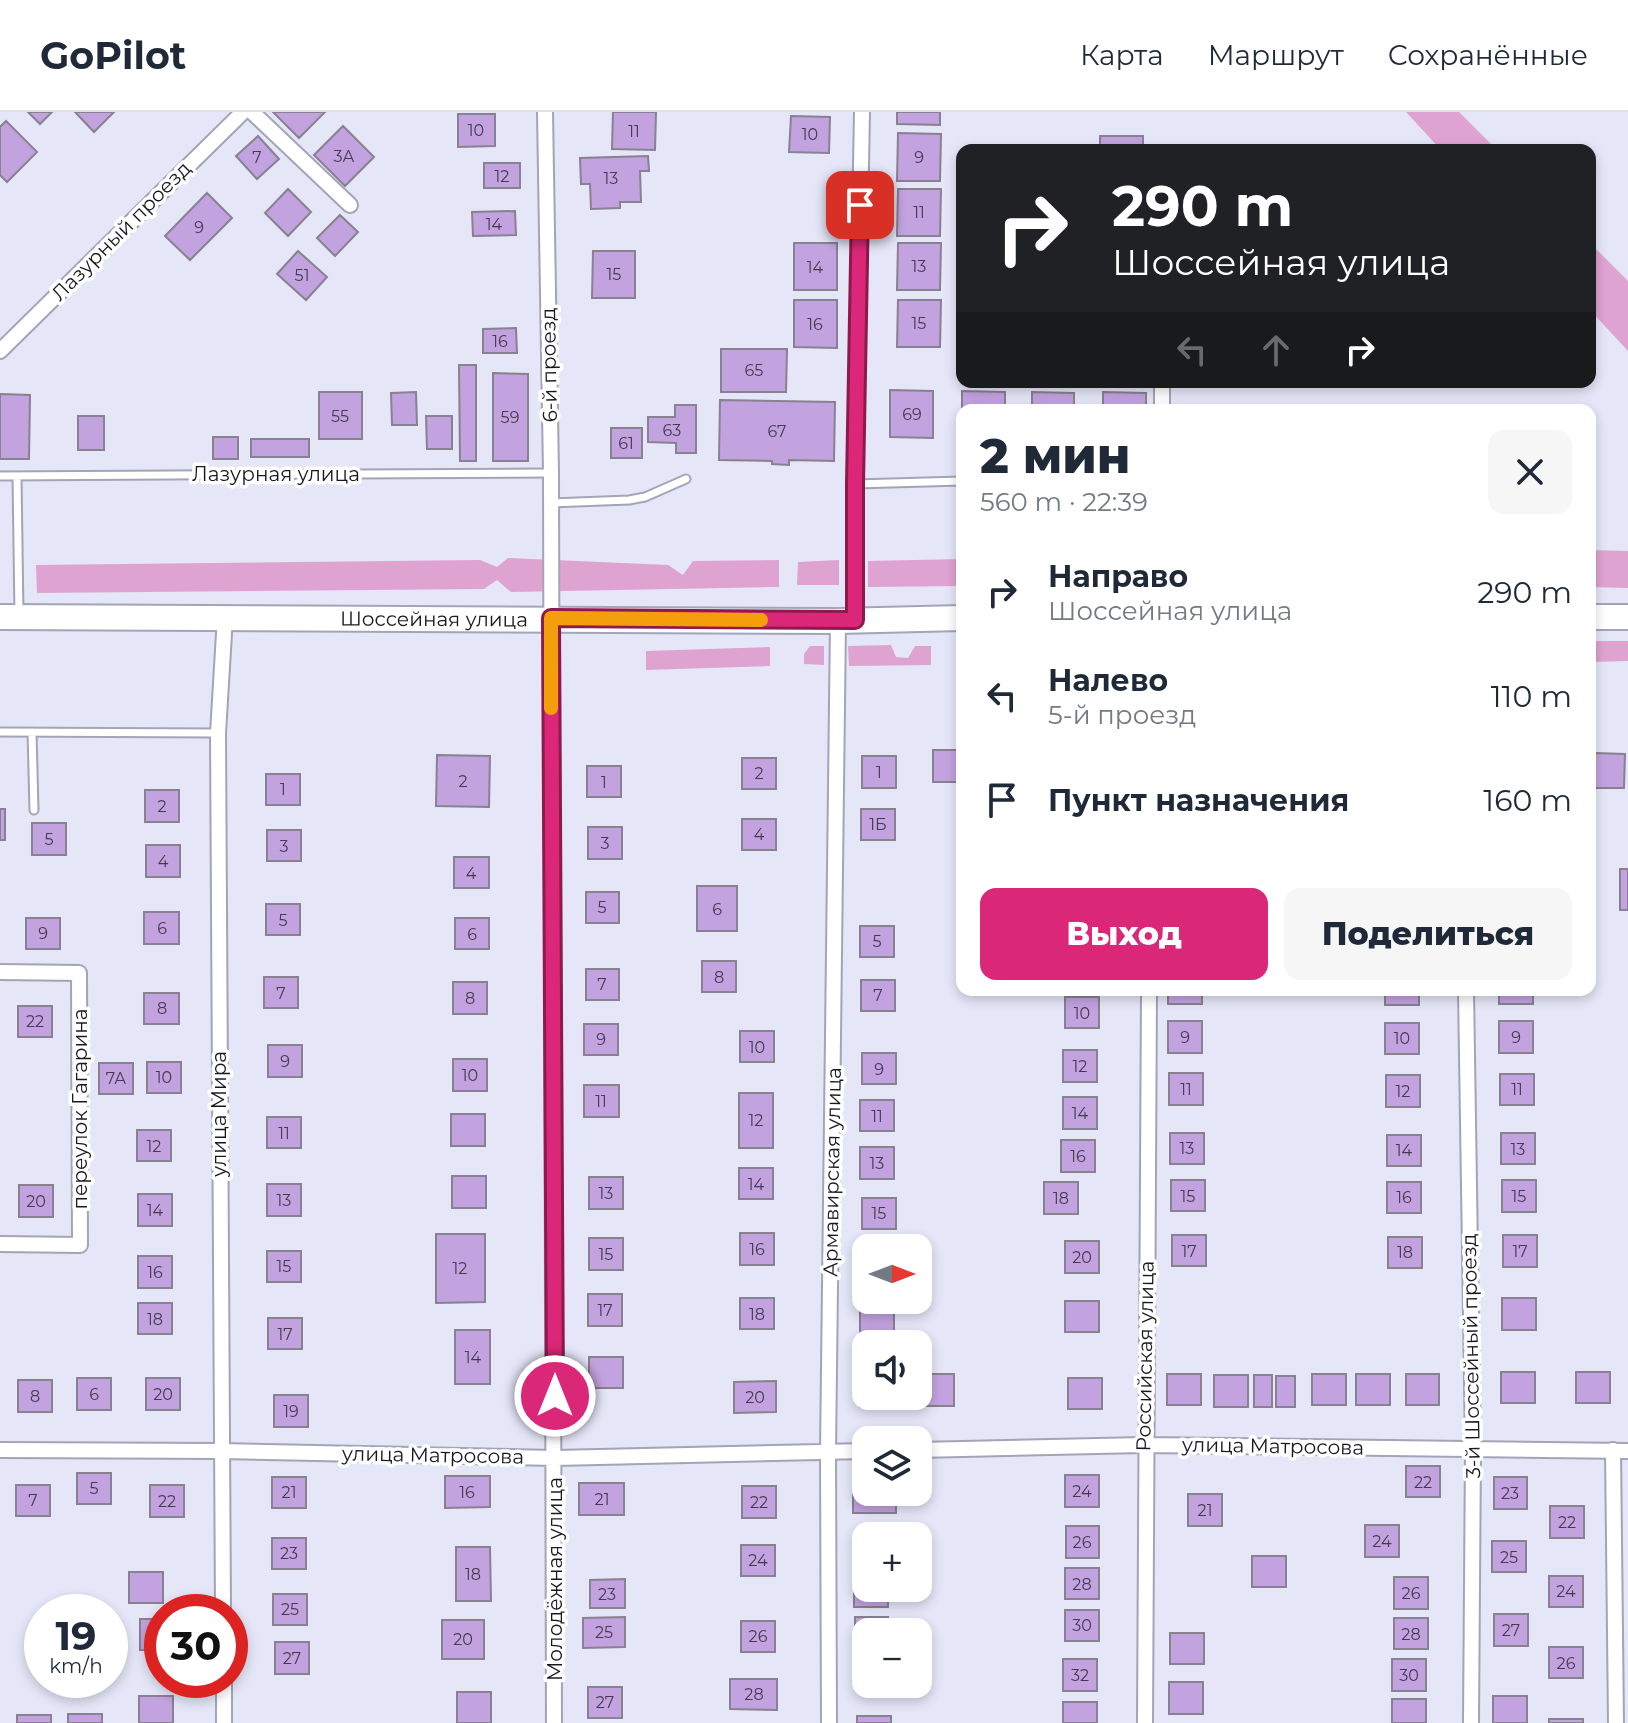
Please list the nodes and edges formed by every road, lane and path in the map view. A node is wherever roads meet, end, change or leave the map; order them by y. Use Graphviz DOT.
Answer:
graph roads {
  1 [pos="243,112"];
  2 [pos="252,112"];
  3 [pos="545,112"];
  4 [pos="862,112"];
  5 [pos="350,205"];
  6 [pos="0,351"];
  7 [pos="551,473"];
  8 [pos="0,476"];
  9 [pos="17,476"];
  10 [pos="686,479"];
  11 [pos="956,481"];
  12 [pos="855,484"];
  13 [pos="551,503"];
  14 [pos="9,617"];
  15 [pos="225,617"];
  16 [pos="1596,617"];
  17 [pos="1628,617"];
  18 [pos="551,618"];
  19 [pos="956,618"];
  20 [pos="847,620"];
  21 [pos="0,732"];
  22 [pos="32,732"];
  23 [pos="218,733"];
  24 [pos="34,810"];
  25 [pos="0,972"];
  26 [pos="1149,996"];
  27 [pos="1466,996"];
  28 [pos="0,1244"];
  29 [pos="1144,1445"];
  30 [pos="1473,1448"];
  31 [pos="0,1450"];
  32 [pos="932,1450"];
  33 [pos="1620,1450"];
  34 [pos="220,1451"];
  35 [pos="852,1451"];
  36 [pos="828,1452"];
  37 [pos="555,1458"];
  38 [pos="223,1594"];
  39 [pos="224,1698"];
  40 [pos="224,1723"];
  41 [pos="554,1723"];
  42 [pos="829,1723"];
  43 [pos="1145,1723"];
  44 [pos="1471,1723"];
  45 [pos="1616,1723"];
  1 -- 6 [label="street, Лазурный проезд"];
  2 -- 5 [label="street"];
  3 -- 7 [label="street, 6-й проезд"];
  4 -- 12 [label="street, Армавирская улица"];
  7 -- 9 [label="lane, Лазурная улица"];
  7 -- 13 [label="street, 6-й проезд"];
  8 -- 9 [label="lane, Лазурная улица"];
  9 -- 14 [label="lane"];
  10 -- 13 [label="lane"];
  11 -- 12 [label="lane"];
  12 -- 20 [label="street, Армавирская улица"];
  13 -- 18 [label="street, 6-й проезд"];
  14 -- 15 [label="main road, Шоссейная улица"];
  15 -- 18 [label="main road, Шоссейная улица"];
  15 -- 23 [label="street, улица Мира"];
  16 -- 17 [label="main road"];
  18 -- 20 [label="main road, Шоссейная улица"];
  18 -- 37 [label="street, Молодёжная улица"];
  19 -- 20 [label="main road, Шоссейная улица"];
  20 -- 36 [label="street, Армавирская улица"];
  21 -- 22 [label="lane"];
  22 -- 23 [label="lane"];
  22 -- 24 [label="lane"];
  23 -- 34 [label="street, улица Мира"];
  25 -- 28 [label="street, переулок Гагарина"];
  26 -- 29 [label="street, Российская улица"];
  27 -- 30 [label="street, 3-й Шоссейный проезд"];
  29 -- 30 [label="street, улица Матросова"];
  29 -- 32 [label="street, улица Матросова"];
  29 -- 43 [label="street, Российская улица"];
  30 -- 33 [label="street, улица Матросова"];
  30 -- 44 [label="street, 3-й Шоссейный проезд"];
  31 -- 34 [label="street, улица Матросова"];
  33 -- 45 [label="street"];
  34 -- 37 [label="street, улица Матросова"];
  34 -- 38 [label="street, улица Мира"];
  35 -- 36 [label="street, улица Матросова"];
  36 -- 37 [label="street, улица Матросова"];
  36 -- 42 [label="street, Армавирская улица"];
  37 -- 41 [label="street, Молодёжная улица"];
  39 -- 40 [label="street"];
}
